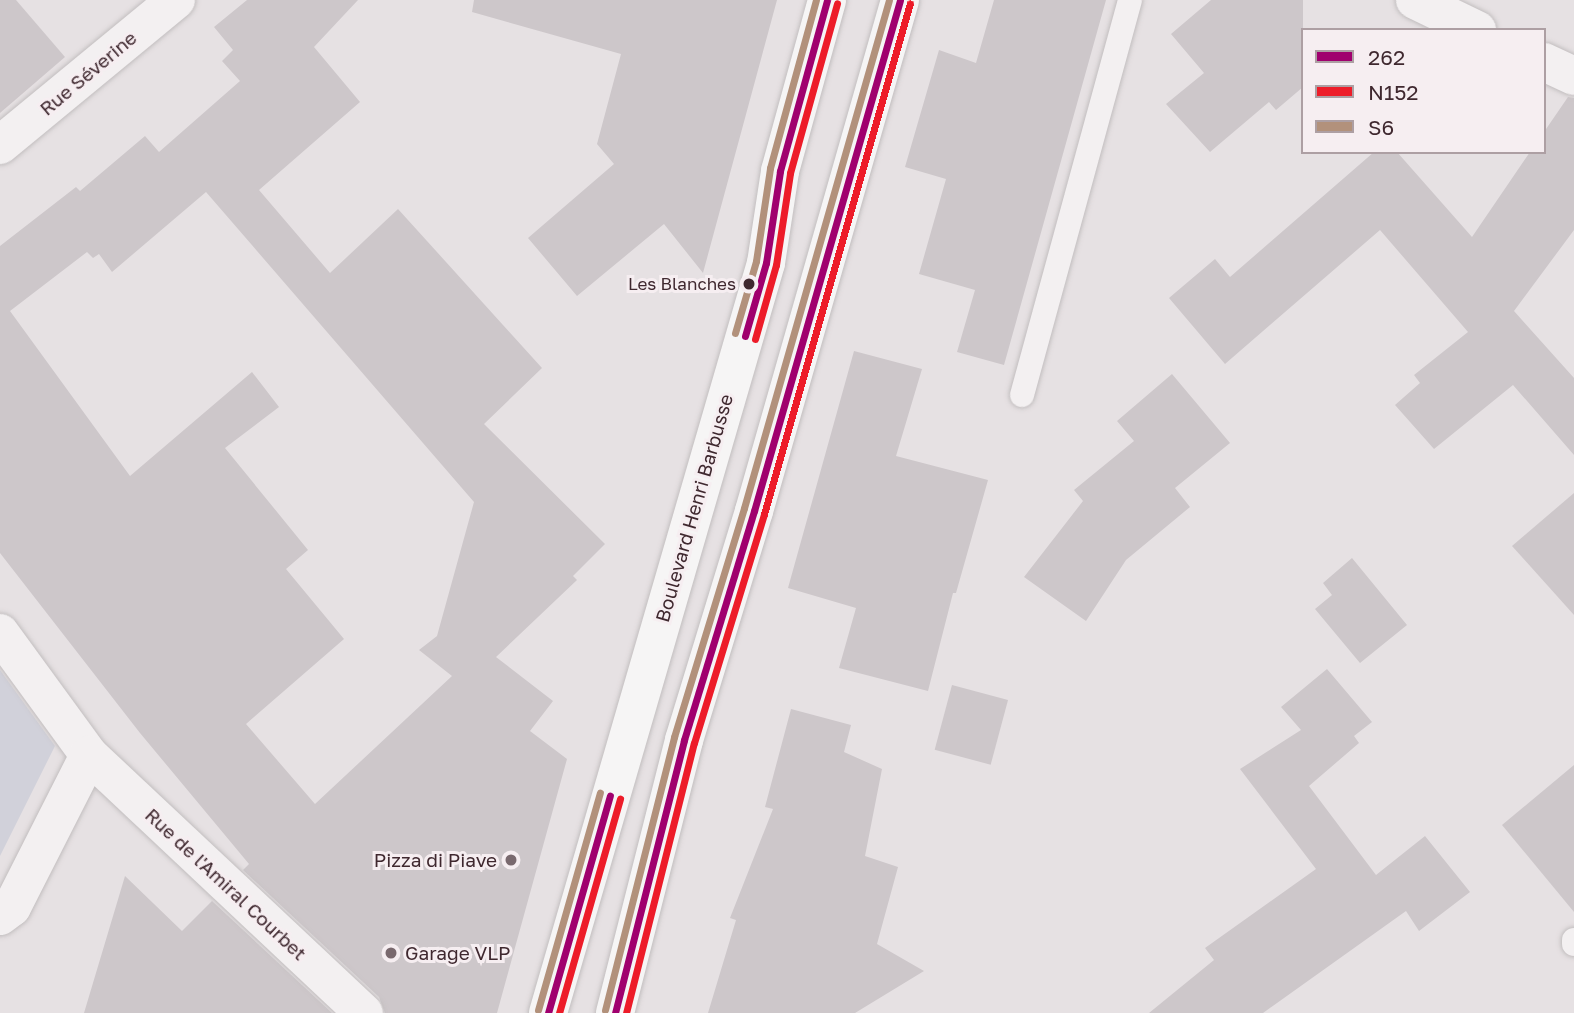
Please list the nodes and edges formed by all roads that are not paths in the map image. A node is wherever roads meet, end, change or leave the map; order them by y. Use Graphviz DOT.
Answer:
graph roads {
  1 [pos="176,0"];
  2 [pos="827,0"];
  3 [pos="900,0"];
  4 [pos="1130,0"];
  5 [pos="1415,0"];
  6 [pos="1473,28"];
  7 [pos="1546,63"];
  8 [pos="1574,76"];
  9 [pos="0,145"];
  10 [pos="1022,395"];
  11 [pos="0,632"];
  12 [pos="89,755"];
  13 [pos="0,916"];
  14 [pos="364,1013"];
  15 [pos="548,1013"];
  16 [pos="615,1013"];
  1 -- 9 [label="street, Rue Séverine"];
  2 -- 15 [label="main road, Boulevard Henri Barbusse"];
  3 -- 16 [label="main road"];
  4 -- 10 [label="lane"];
  5 -- 6 [label="street"];
  7 -- 8 [label="street"];
  11 -- 12 [label="street, Rue de l'Amiral Courbet"];
  12 -- 13 [label="street"];
  12 -- 14 [label="street, Rue de l'Amiral Courbet"];
}
